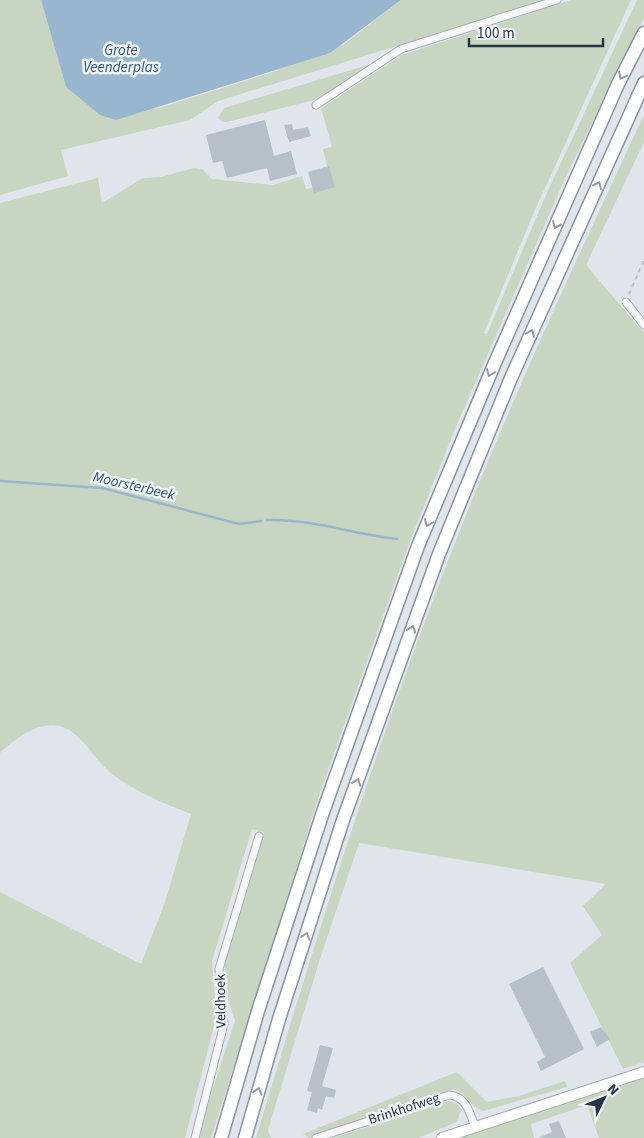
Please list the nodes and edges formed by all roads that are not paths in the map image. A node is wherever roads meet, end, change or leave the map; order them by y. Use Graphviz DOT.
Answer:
graph roads {
  1 [pos="558,0"];
  2 [pos="644,32"];
  3 [pos="642,88"];
  4 [pos="316,105"];
  5 [pos="626,302"];
  6 [pos="644,325"];
  7 [pos="259,836"];
  8 [pos="644,1072"];
  9 [pos="475,1127"];
  10 [pos="195,1138"];
  11 [pos="221,1138"];
  12 [pos="245,1138"];
  13 [pos="316,1138"];
  14 [pos="442,1138"];
  1 -- 4 [label="street"];
  2 -- 11 [label="highway, one-way"];
  12 -- 3 [label="highway, one-way"];
  5 -- 6 [label="street"];
  7 -- 10 [label="street, Veldhoek"];
  8 -- 9 [label="street"];
  9 -- 13 [label="street, Brinkhofweg"];
  9 -- 14 [label="street"];
}
